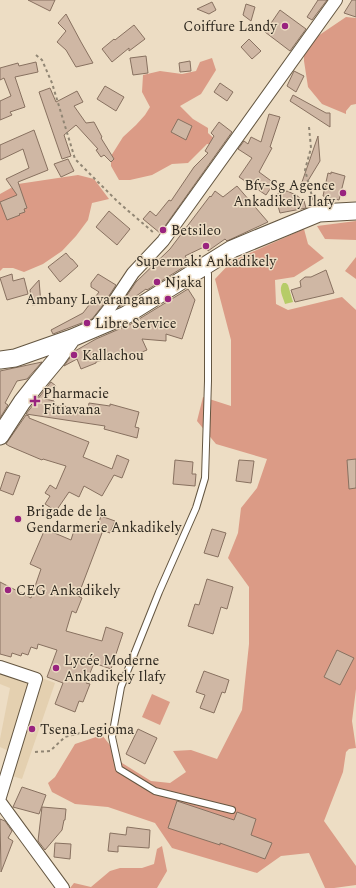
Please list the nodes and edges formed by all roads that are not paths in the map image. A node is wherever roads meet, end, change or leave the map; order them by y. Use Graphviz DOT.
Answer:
graph roads {
  1 [pos="336,0"];
  2 [pos="356,211"];
  3 [pos="204,266"];
  4 [pos="94,328"];
  5 [pos="72,338"];
  6 [pos="0,360"];
  7 [pos="0,436"];
  8 [pos="0,667"];
  9 [pos="0,797"];
  10 [pos="0,802"];
  11 [pos="232,810"];
  12 [pos="63,888"];
  1 -- 4 [label="street"];
  2 -- 3 [label="main road"];
  3 -- 4 [label="main road"];
  3 -- 11 [label="lane"];
  4 -- 5 [label="main road"];
  5 -- 6 [label="main road"];
  5 -- 7 [label="main road"];
  8 -- 9 [label="street"];
  10 -- 12 [label="street"];
}
